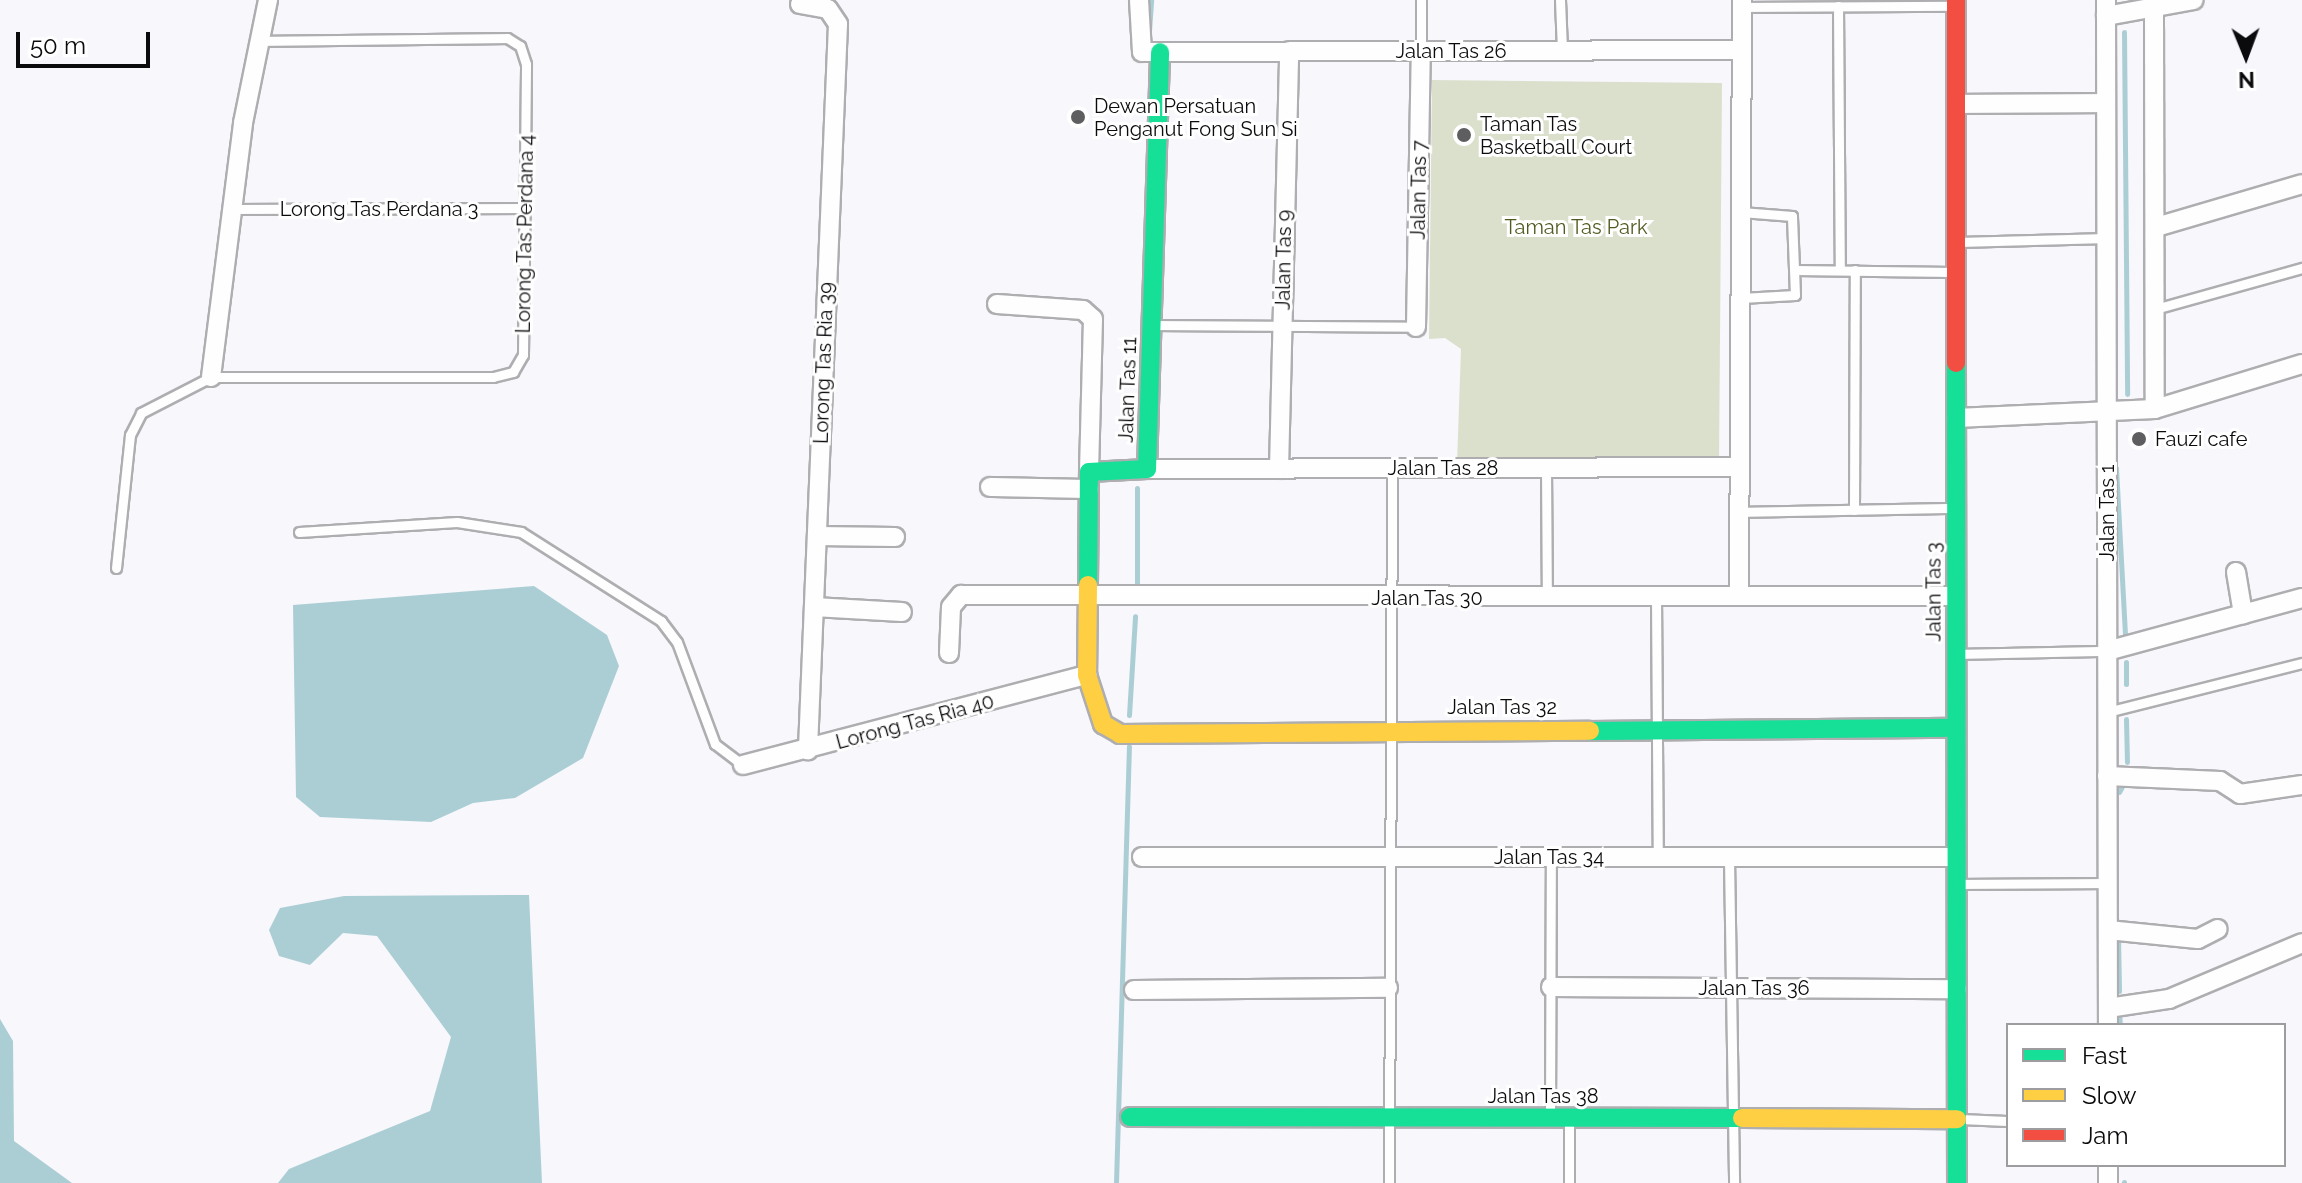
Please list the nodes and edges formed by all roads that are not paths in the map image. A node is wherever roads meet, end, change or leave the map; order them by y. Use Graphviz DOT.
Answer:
graph roads {
  1 [pos="268,0"];
  2 [pos="1139,0"];
  3 [pos="1421,0"];
  4 [pos="1560,0"];
  5 [pos="2194,0"];
  6 [pos="1742,3"];
  7 [pos="1956,3"];
  8 [pos="800,4"];
  9 [pos="1838,6"];
  10 [pos="2106,8"];
  11 [pos="2154,10"];
  12 [pos="257,41"];
  13 [pos="1562,50"];
  14 [pos="1742,50"];
  15 [pos="1289,51"];
  16 [pos="1160,52"];
  17 [pos="1421,52"];
  18 [pos="2106,103"];
  19 [pos="1956,104"];
  20 [pos="2302,184"];
  21 [pos="524,208"];
  22 [pos="235,209"];
  23 [pos="1741,212"];
  24 [pos="2156,227"];
  25 [pos="2107,238"];
  26 [pos="1956,242"];
  27 [pos="2302,268"];
  28 [pos="1840,269"];
  29 [pos="1795,270"];
  30 [pos="1855,270"];
  31 [pos="1956,272"];
  32 [pos="1741,298"];
  33 [pos="997,304"];
  34 [pos="2155,309"];
  35 [pos="1152,325"];
  36 [pos="1282,326"];
  37 [pos="1416,327"];
  38 [pos="2302,364"];
  39 [pos="211,377"];
  40 [pos="2155,409"];
  41 [pos="2107,415"];
  42 [pos="1956,418"];
  43 [pos="1740,467"];
  44 [pos="1392,468"];
  45 [pos="1546,468"];
  46 [pos="1147,469"];
  47 [pos="1279,469"];
  48 [pos="1089,481"];
  49 [pos="990,487"];
  50 [pos="1956,508"];
  51 [pos="1854,510"];
  52 [pos="1739,512"];
  53 [pos="299,532"];
  54 [pos="817,536"];
  55 [pos="895,537"];
  56 [pos="116,568"];
  57 [pos="2236,572"];
  58 [pos="1656,596"];
  59 [pos="1739,596"];
  60 [pos="1956,596"];
  61 [pos="1088,597"];
  62 [pos="1547,597"];
  63 [pos="1391,598"];
  64 [pos="2302,598"];
  65 [pos="814,607"];
  66 [pos="902,612"];
  67 [pos="2243,614"];
  68 [pos="2107,651"];
  69 [pos="949,653"];
  70 [pos="1956,654"];
  71 [pos="2302,663"];
  72 [pos="1087,675"];
  73 [pos="2107,712"];
  74 [pos="1956,728"];
  75 [pos="1390,729"];
  76 [pos="1655,729"];
  77 [pos="808,750"];
  78 [pos="743,765"];
  79 [pos="2107,776"];
  80 [pos="2302,785"];
  81 [pos="1142,857"];
  82 [pos="1387,857"];
  83 [pos="1551,857"];
  84 [pos="1658,857"];
  85 [pos="1956,857"];
  86 [pos="1729,858"];
  87 [pos="2108,883"];
  88 [pos="1956,884"];
  89 [pos="2218,929"];
  90 [pos="2108,930"];
  91 [pos="2302,943"];
  92 [pos="1551,987"];
  93 [pos="1388,988"];
  94 [pos="1735,988"];
  95 [pos="1957,989"];
  96 [pos="1134,990"];
  97 [pos="2108,1016"];
  98 [pos="1130,1117"];
  99 [pos="1388,1118"];
  100 [pos="1559,1118"];
  101 [pos="1734,1119"];
  102 [pos="1957,1119"];
  103 [pos="2006,1121"];
  104 [pos="1389,1183"];
  105 [pos="1569,1183"];
  106 [pos="1734,1183"];
  107 [pos="1957,1183"];
  1 -- 12 [label="street"];
  2 -- 16 [label="street"];
  3 -- 17 [label="lane"];
  4 -- 13 [label="lane"];
  5 -- 11 [label="street"];
  6 -- 9 [label="lane"];
  6 -- 14 [label="street"];
  7 -- 9 [label="lane"];
  7 -- 19 [label="street, Jalan Tas 3"];
  8 -- 54 [label="street, Lorong Tas Ria 39"];
  9 -- 28 [label="lane"];
  10 -- 11 [label="street"];
  10 -- 18 [label="street, Jalan Tas 1"];
  11 -- 24 [label="street"];
  12 -- 21 [label="lane, Lorong Tas Perdana 4"];
  12 -- 22 [label="street"];
  13 -- 14 [label="street, Jalan Tas 26"];
  13 -- 17 [label="street, Jalan Tas 26"];
  14 -- 23 [label="street"];
  15 -- 16 [label="street, Jalan Tas 26"];
  15 -- 17 [label="street, Jalan Tas 26"];
  15 -- 36 [label="street, Jalan Tas 9"];
  16 -- 35 [label="street, Jalan Tas 11"];
  17 -- 37 [label="street, Jalan Tas 7"];
  18 -- 19 [label="street"];
  18 -- 25 [label="street, Jalan Tas 1"];
  19 -- 26 [label="street, Jalan Tas 3"];
  20 -- 24 [label="street"];
  21 -- 22 [label="lane, Lorong Tas Perdana 3"];
  21 -- 39 [label="lane, Lorong Tas Perdana 4"];
  22 -- 39 [label="street"];
  23 -- 29 [label="lane"];
  23 -- 32 [label="street"];
  24 -- 34 [label="street"];
  25 -- 26 [label="lane"];
  25 -- 41 [label="street, Jalan Tas 1"];
  26 -- 31 [label="street, Jalan Tas 3"];
  27 -- 34 [label="lane"];
  28 -- 29 [label="lane"];
  28 -- 30 [label="lane"];
  29 -- 32 [label="lane"];
  30 -- 31 [label="lane"];
  30 -- 51 [label="lane"];
  31 -- 42 [label="street, Jalan Tas 3"];
  32 -- 43 [label="street"];
  33 -- 48 [label="street"];
  34 -- 40 [label="street"];
  35 -- 36 [label="lane"];
  35 -- 46 [label="street, Jalan Tas 11"];
  36 -- 37 [label="lane"];
  36 -- 47 [label="street, Jalan Tas 9"];
  38 -- 40 [label="street"];
  39 -- 56 [label="lane"];
  40 -- 41 [label="street"];
  41 -- 42 [label="street"];
  41 -- 68 [label="street, Jalan Tas 1"];
  42 -- 50 [label="street, Jalan Tas 3"];
  43 -- 45 [label="street, Jalan Tas 28"];
  43 -- 52 [label="street"];
  44 -- 45 [label="street, Jalan Tas 28"];
  44 -- 47 [label="street, Jalan Tas 28"];
  44 -- 63 [label="lane"];
  45 -- 62 [label="lane"];
  46 -- 47 [label="street, Jalan Tas 28"];
  46 -- 48 [label="street, Jalan Tas 11"];
  48 -- 49 [label="street"];
  48 -- 61 [label="street"];
  50 -- 51 [label="lane"];
  50 -- 60 [label="street, Jalan Tas 3"];
  51 -- 52 [label="lane"];
  52 -- 59 [label="street"];
  53 -- 78 [label="lane"];
  54 -- 55 [label="street"];
  54 -- 65 [label="street, Lorong Tas Ria 39"];
  57 -- 67 [label="street"];
  58 -- 59 [label="street, Jalan Tas 30"];
  58 -- 62 [label="street, Jalan Tas 30"];
  58 -- 76 [label="lane"];
  59 -- 60 [label="street, Jalan Tas 30"];
  60 -- 70 [label="street, Jalan Tas 3"];
  61 -- 63 [label="street, Jalan Tas 30"];
  61 -- 69 [label="street, Jalan Tas 30"];
  61 -- 72 [label="street"];
  62 -- 63 [label="street, Jalan Tas 30"];
  63 -- 75 [label="lane"];
  64 -- 67 [label="street"];
  65 -- 66 [label="street"];
  65 -- 77 [label="street, Lorong Tas Ria 39"];
  67 -- 68 [label="street"];
  68 -- 70 [label="lane"];
  68 -- 73 [label="street, Jalan Tas 1"];
  70 -- 74 [label="street, Jalan Tas 3"];
  71 -- 73 [label="lane"];
  72 -- 75 [label="street, Jalan Tas 32"];
  72 -- 77 [label="street, Lorong Tas Ria 40"];
  73 -- 79 [label="street, Jalan Tas 1"];
  74 -- 76 [label="street, Jalan Tas 32"];
  74 -- 85 [label="street, Jalan Tas 3"];
  75 -- 76 [label="street, Jalan Tas 32"];
  75 -- 82 [label="lane"];
  76 -- 84 [label="lane"];
  77 -- 78 [label="street, Lorong Tas Ria 40"];
  79 -- 80 [label="street"];
  79 -- 87 [label="street, Jalan Tas 1"];
  81 -- 82 [label="street, Jalan Tas 34"];
  82 -- 83 [label="street, Jalan Tas 34"];
  82 -- 93 [label="lane"];
  83 -- 84 [label="street, Jalan Tas 34"];
  83 -- 92 [label="lane"];
  84 -- 86 [label="street, Jalan Tas 34"];
  85 -- 86 [label="street, Jalan Tas 34"];
  85 -- 88 [label="street, Jalan Tas 3"];
  86 -- 94 [label="lane"];
  87 -- 88 [label="lane"];
  87 -- 90 [label="street, Jalan Tas 1"];
  88 -- 95 [label="street, Jalan Tas 3"];
  89 -- 90 [label="street"];
  90 -- 97 [label="street, Jalan Tas 1"];
  91 -- 97 [label="street"];
  92 -- 94 [label="street, Jalan Tas 36"];
  92 -- 100 [label="lane"];
  93 -- 96 [label="street"];
  93 -- 99 [label="lane"];
  94 -- 95 [label="street, Jalan Tas 36"];
  94 -- 101 [label="lane"];
  95 -- 102 [label="street, Jalan Tas 3"];
  98 -- 99 [label="street, Jalan Tas 38"];
  99 -- 100 [label="street, Jalan Tas 38"];
  99 -- 104 [label="lane"];
  100 -- 101 [label="street, Jalan Tas 38"];
  100 -- 105 [label="lane"];
  101 -- 102 [label="street, Jalan Tas 38"];
  101 -- 106 [label="lane"];
  102 -- 103 [label="lane"];
  102 -- 107 [label="street, Jalan Tas 3"];
}
